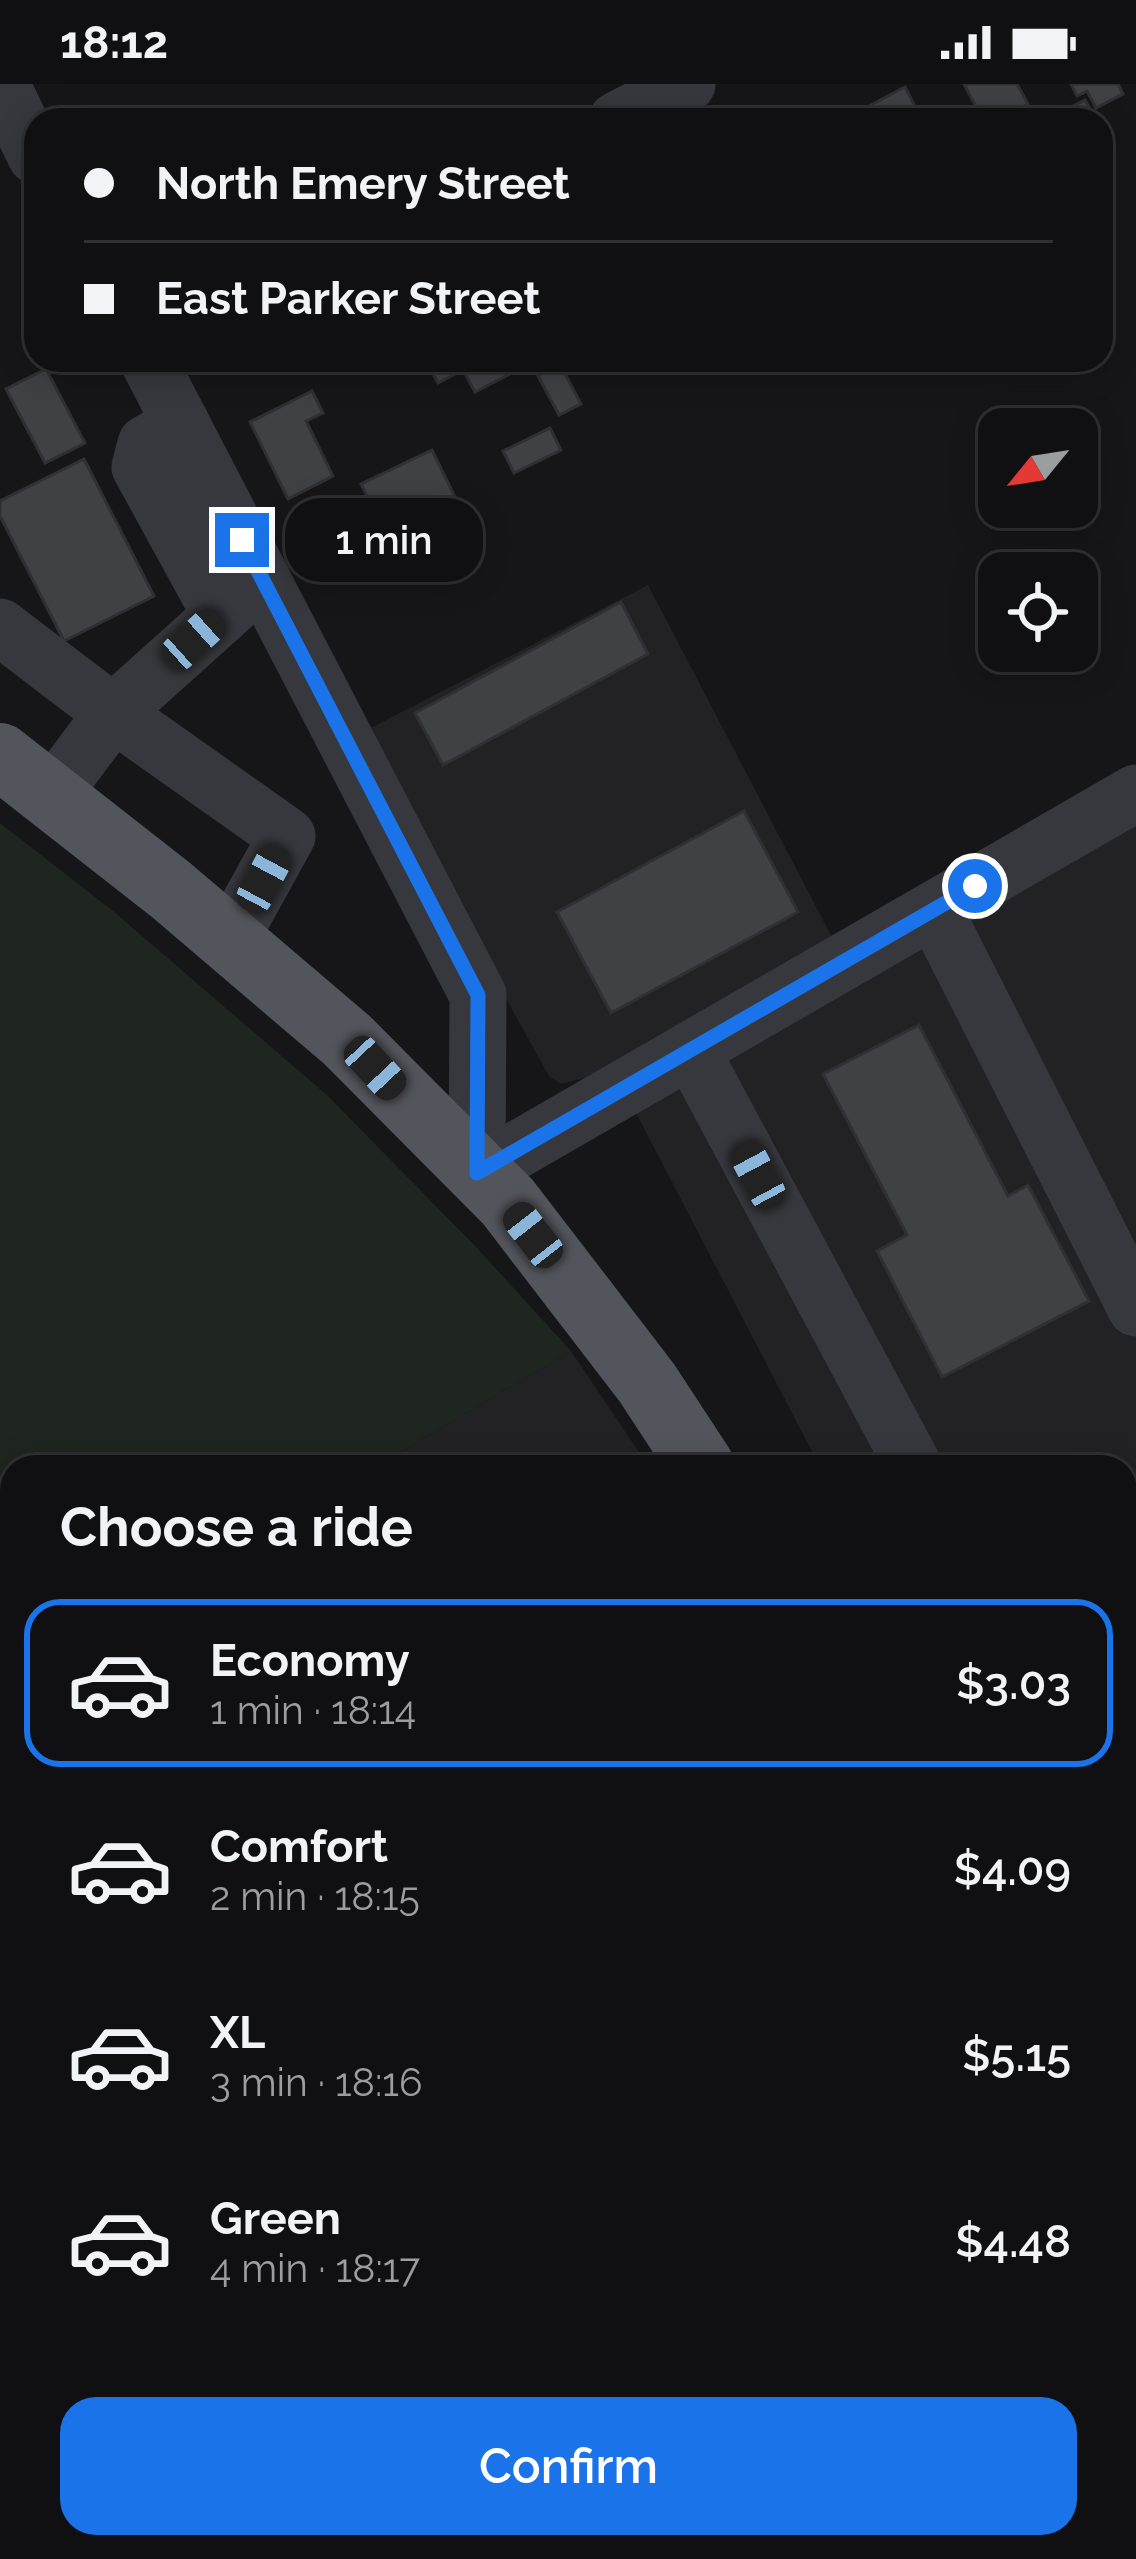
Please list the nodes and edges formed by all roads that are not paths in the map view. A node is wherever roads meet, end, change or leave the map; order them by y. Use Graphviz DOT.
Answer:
graph roads {
  1 [pos="1,84"];
  2 [pos="687,84"];
  3 [pos="640,108"];
  4 [pos="24,131"];
  5 [pos="156,372"];
  6 [pos="242,597"];
  7 [pos="0,627"];
  8 [pos="113,712"];
  9 [pos="0,756"];
  10 [pos="1136,793"];
  11 [pos="51,796"];
  12 [pos="934,910"];
  13 [pos="229,941"];
  14 [pos="691,1050"];
  15 [pos="477,1173"];
  16 [pos="1136,1308"];
  17 [pos="683,1455"];
  18 [pos="908,1455"];
  1 -- 4 [label="street"];
  2 -- 3 [label="street"];
  5 -- 6 [label="street"];
  6 -- 8 [label="street"];
  6 -- 15 [label="street"];
  7 -- 8 [label="street"];
  8 -- 11 [label="street"];
  8 -- 13 [label="street"];
  9 -- 11 [label="main road"];
  10 -- 12 [label="street"];
  11 -- 13 [label="main road"];
  12 -- 14 [label="street"];
  12 -- 16 [label="street"];
  13 -- 15 [label="main road"];
  14 -- 15 [label="street"];
  14 -- 18 [label="street"];
  15 -- 17 [label="main road"];
}
